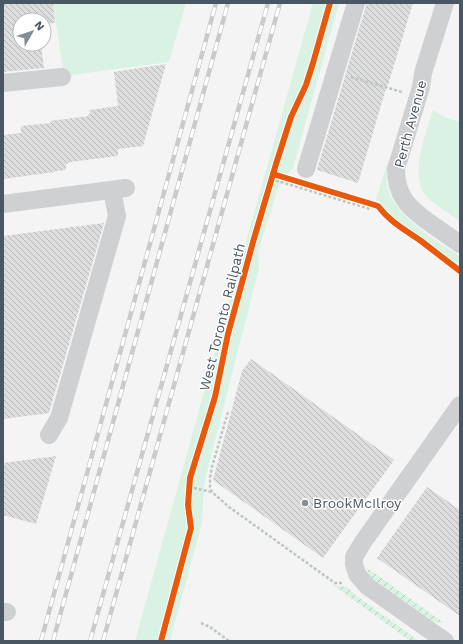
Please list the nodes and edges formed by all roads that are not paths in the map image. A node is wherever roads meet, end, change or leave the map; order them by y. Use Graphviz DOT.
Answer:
graph roads {
  1 [pos="356,3"];
  2 [pos="445,3"];
  3 [pos="62,77"];
  4 [pos="3,83"];
  5 [pos="306,169"];
  6 [pos="3,204"];
  7 [pos="460,244"];
  8 [pos="460,405"];
  9 [pos="49,435"];
  10 [pos="445,641"];
  1 -- 5 [label="street"];
  2 -- 7 [label="street, Perth Avenue"];
  3 -- 4 [label="street"];
  6 -- 9 [label="street"];
  8 -- 10 [label="street"];
}
